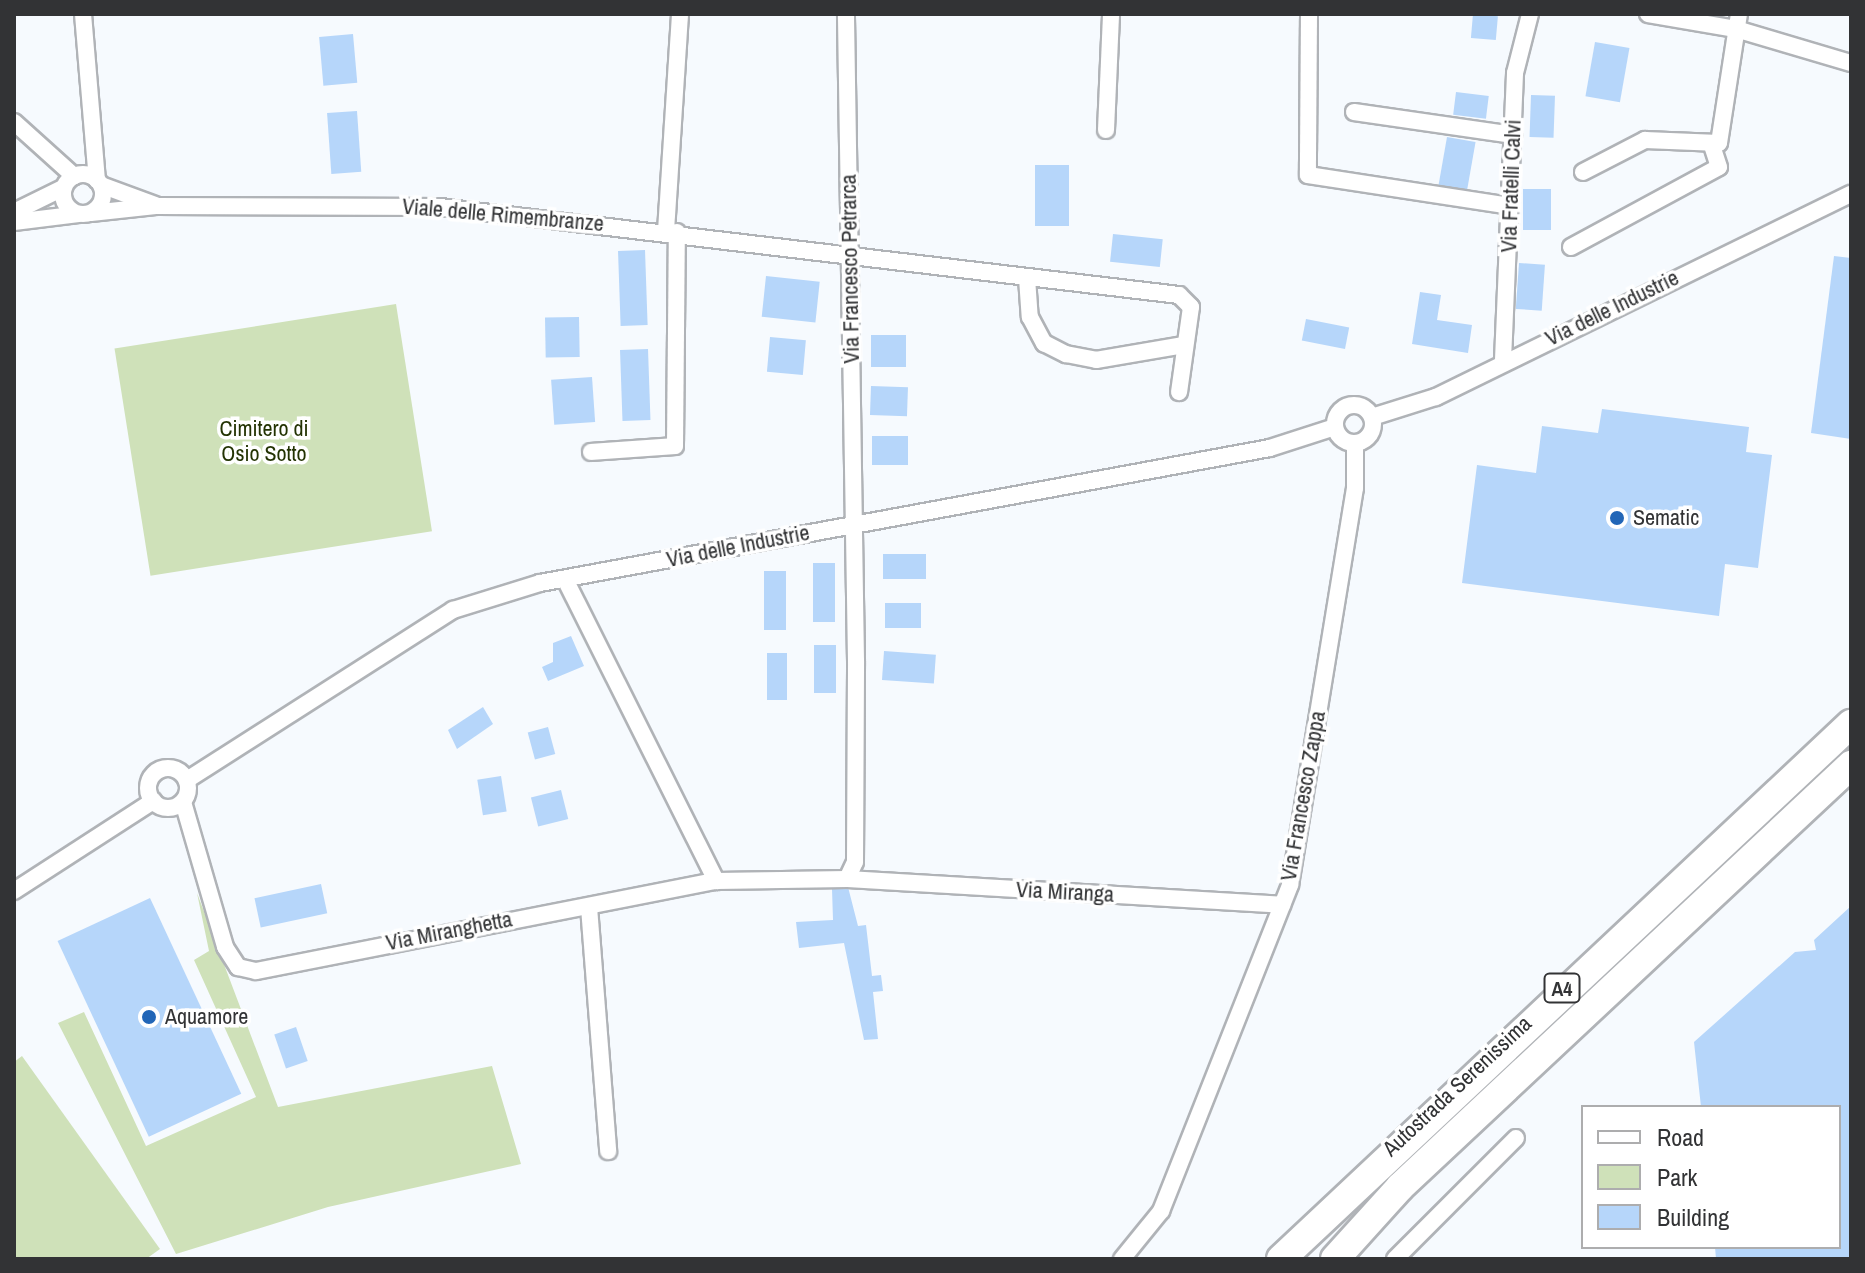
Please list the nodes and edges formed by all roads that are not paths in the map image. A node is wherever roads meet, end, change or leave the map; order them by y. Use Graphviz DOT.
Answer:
graph roads {
  1 [pos="83,14"];
  2 [pos="680,14"];
  3 [pos="846,14"];
  4 [pos="1111,14"];
  5 [pos="1309,14"];
  6 [pos="1530,14"];
  7 [pos="1648,14"];
  8 [pos="1738,22"];
  9 [pos="1851,63"];
  10 [pos="1354,112"];
  11 [pos="14,122"];
  12 [pos="1106,130"];
  13 [pos="1513,135"];
  14 [pos="89,144"];
  15 [pos="1713,148"];
  16 [pos="1583,172"];
  17 [pos="72,179"];
  18 [pos="99,182"];
  19 [pos="1851,194"];
  20 [pos="156,206"];
  21 [pos="1510,206"];
  22 [pos="14,212"];
  23 [pos="85,213"];
  24 [pos="14,222"];
  25 [pos="671,232"];
  26 [pos="1571,247"];
  27 [pos="849,252"];
  28 [pos="1027,278"];
  29 [pos="1184,345"];
  30 [pos="1503,360"];
  31 [pos="1179,392"];
  32 [pos="1372,417"];
  33 [pos="1335,427"];
  34 [pos="1355,443"];
  35 [pos="591,452"];
  36 [pos="855,524"];
  37 [pos="565,579"];
  38 [pos="1851,724"];
  39 [pos="1851,765"];
  40 [pos="187,780"];
  41 [pos="153,801"];
  42 [pos="183,802"];
  43 [pos="716,881"];
  44 [pos="841,881"];
  45 [pos="14,891"];
  46 [pos="1282,905"];
  47 [pos="589,907"];
  48 [pos="1516,1138"];
  49 [pos="608,1151"];
  50 [pos="1122,1259"];
  51 [pos="1281,1259"];
  52 [pos="1335,1259"];
  53 [pos="1395,1259"];
  1 -- 14 [label="street"];
  2 -- 25 [label="street"];
  3 -- 27 [label="street, Via Francesco Petrarca"];
  4 -- 12 [label="street"];
  5 -- 21 [label="street"];
  6 -- 13 [label="street, Via Fratelli Calvi"];
  7 -- 8 [label="street"];
  8 -- 9 [label="street"];
  8 -- 15 [label="street"];
  10 -- 13 [label="street"];
  11 -- 17 [label="street"];
  13 -- 21 [label="street, Via Fratelli Calvi"];
  14 -- 17 [label="street"];
  14 -- 18 [label="street"];
  15 -- 16 [label="street"];
  15 -- 26 [label="street"];
  17 -- 18 [label="street, Viale delle Rimembranze"];
  17 -- 22 [label="street"];
  17 -- 23 [label="street"];
  18 -- 20 [label="street, Viale delle Rimembranze"];
  18 -- 23 [label="street"];
  19 -- 30 [label="street, Via delle Industrie"];
  20 -- 23 [label="street, Viale delle Rimembranze"];
  20 -- 25 [label="street, Viale delle Rimembranze"];
  21 -- 30 [label="street, Via Fratelli Calvi"];
  23 -- 24 [label="street, Viale delle Rimembranze"];
  25 -- 27 [label="street, Viale delle Rimembranze"];
  25 -- 35 [label="street"];
  27 -- 28 [label="street, Viale delle Rimembranze"];
  27 -- 36 [label="street, Via Francesco Petrarca"];
  28 -- 29 [label="street, Viale delle Rimembranze"];
  28 -- 29 [label="street"];
  29 -- 31 [label="street"];
  30 -- 32 [label="street, Via delle Industrie"];
  32 -- 33 [label="street, Via delle Industrie"];
  32 -- 34 [label="street"];
  33 -- 34 [label="street"];
  33 -- 36 [label="street, Via delle Industrie"];
  34 -- 46 [label="street, Via Francesco Zappa"];
  36 -- 37 [label="street, Via delle Industrie"];
  36 -- 44 [label="street"];
  37 -- 40 [label="street, Via delle Industrie"];
  37 -- 43 [label="street"];
  38 -- 51 [label="highway, Autostrada Serenissima / A4"];
  39 -- 52 [label="highway, Autostrada Serenissima / A4"];
  40 -- 41 [label="street"];
  40 -- 42 [label="street"];
  41 -- 42 [label="street"];
  41 -- 45 [label="street"];
  42 -- 47 [label="street, Via Miranghetta"];
  43 -- 44 [label="street, Via Miranghetta"];
  43 -- 47 [label="street, Via Miranghetta"];
  44 -- 46 [label="street, Via Miranga"];
  46 -- 50 [label="street, Via Francesco Zappa"];
  47 -- 49 [label="street"];
  48 -- 53 [label="street"];
}
